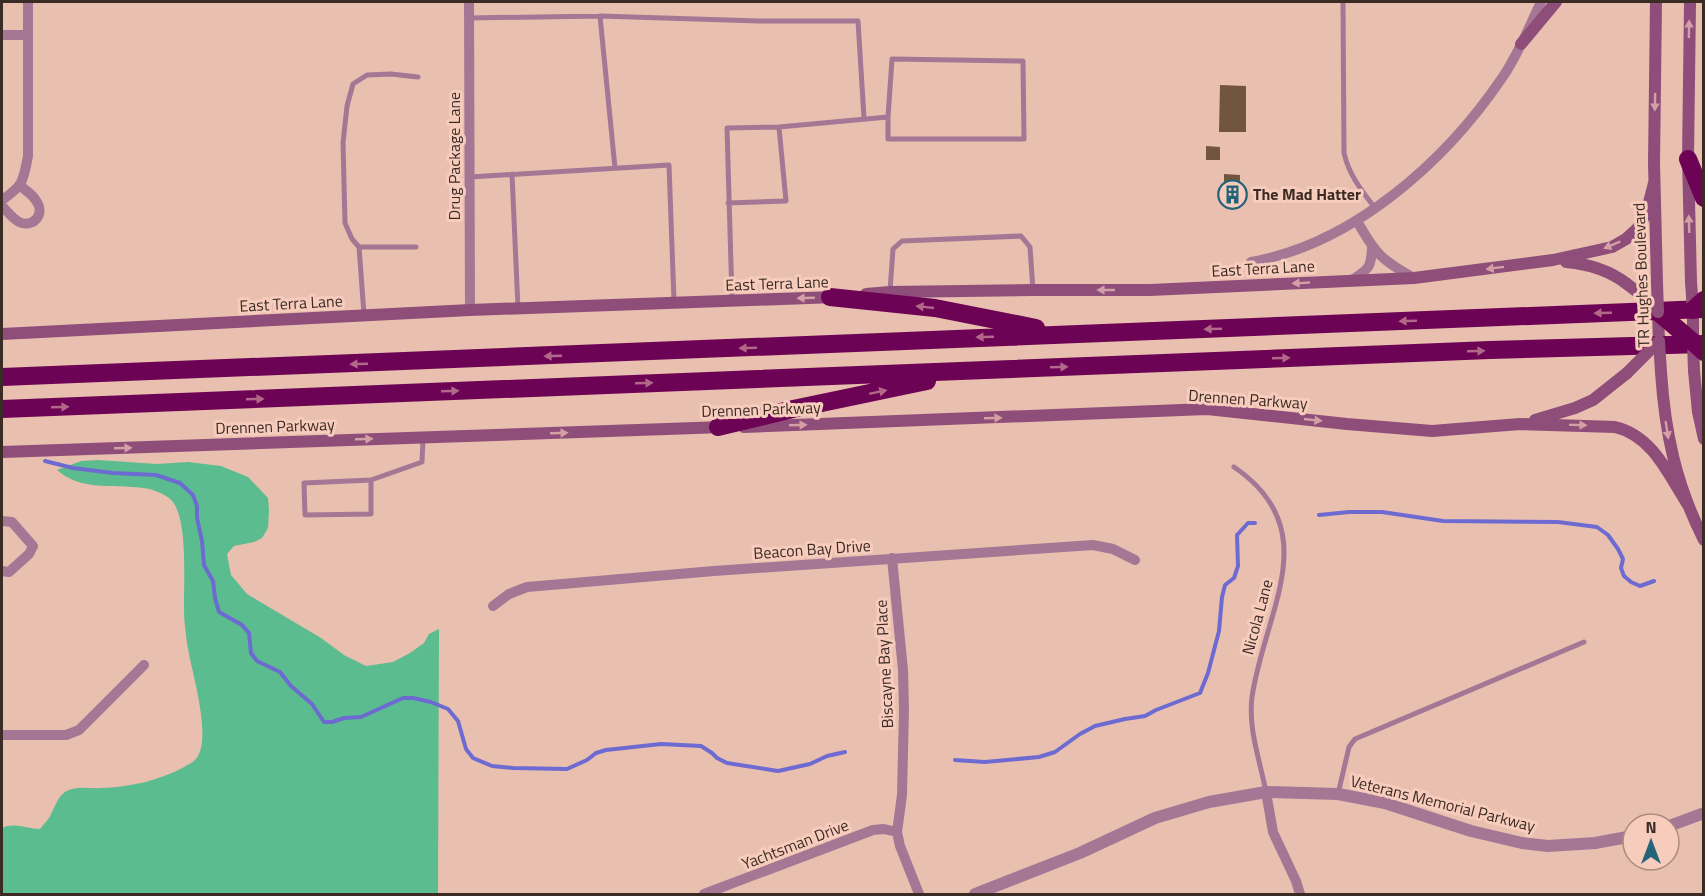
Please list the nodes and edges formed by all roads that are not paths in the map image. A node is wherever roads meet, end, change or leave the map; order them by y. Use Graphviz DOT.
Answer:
graph roads {
  1 [pos="28,2"];
  2 [pos="469,2"];
  3 [pos="1343,2"];
  4 [pos="1541,2"];
  5 [pos="1556,2"];
  6 [pos="1648,2"];
  7 [pos="1656,2"];
  8 [pos="1690,2"];
  9 [pos="1656,15"];
  10 [pos="600,16"];
  11 [pos="469,18"];
  12 [pos="27,34"];
  13 [pos="2,35"];
  14 [pos="1521,44"];
  15 [pos="418,77"];
  16 [pos="888,117"];
  17 [pos="864,118"];
  18 [pos="779,127"];
  19 [pos="1688,159"];
  20 [pos="615,168"];
  21 [pos="512,174"];
  22 [pos="469,177"];
  23 [pos="1654,183"];
  24 [pos="20,186"];
  25 [pos="1704,198"];
  26 [pos="2,200"];
  27 [pos="728,203"];
  28 [pos="2,206"];
  29 [pos="1375,208"];
  30 [pos="1358,220"];
  31 [pos="1372,246"];
  32 [pos="359,247"];
  33 [pos="416,247"];
  34 [pos="1553,261"];
  35 [pos="1251,262"];
  36 [pos="1414,278"];
  37 [pos="1351,281"];
  38 [pos="1034,290"];
  39 [pos="890,292"];
  40 [pos="830,297"];
  41 [pos="732,301"];
  42 [pos="674,303"];
  43 [pos="1700,306"];
  44 [pos="518,308"];
  45 [pos="470,310"];
  46 [pos="1658,312"];
  47 [pos="364,316"];
  48 [pos="1675,326"];
  49 [pos="2,334"];
  50 [pos="1064,334"];
  51 [pos="1659,341"];
  52 [pos="1700,346"];
  53 [pos="979,370"];
  54 [pos="2,377"];
  55 [pos="2,409"];
  56 [pos="1520,424"];
  57 [pos="718,427"];
  58 [pos="423,437"];
  59 [pos="1704,439"];
  60 [pos="2,452"];
  61 [pos="1234,467"];
  62 [pos="371,480"];
  63 [pos="1688,505"];
  64 [pos="2,521"];
  65 [pos="1704,540"];
  66 [pos="892,558"];
  67 [pos="1135,560"];
  68 [pos="2,571"];
  69 [pos="493,606"];
  70 [pos="1584,642"];
  71 [pos="144,665"];
  72 [pos="2,735"];
  73 [pos="1266,792"];
  74 [pos="1338,794"];
  75 [pos="1704,813"];
  76 [pos="1681,822"];
  77 [pos="897,832"];
  78 [pos="1621,838"];
  79 [pos="704,894"];
  80 [pos="919,894"];
  81 [pos="975,894"];
  82 [pos="1300,894"];
  1 -- 12 [label="street"];
  2 -- 11 [label="street, Drug Package Lane"];
  3 -- 29 [label="lane"];
  4 -- 14 [label="street"];
  5 -- 14 [label="main road"];
  6 -- 9 [label="main road"];
  7 -- 9 [label="main road, TR Hughes Boulevard"];
  19 -- 8 [label="main road, one-way"];
  9 -- 23 [label="main road, TR Hughes Boulevard, one-way"];
  10 -- 11 [label="lane"];
  10 -- 17 [label="lane"];
  10 -- 20 [label="lane"];
  11 -- 22 [label="street, Drug Package Lane"];
  12 -- 13 [label="street"];
  12 -- 24 [label="street"];
  14 -- 29 [label="street"];
  15 -- 32 [label="lane"];
  16 -- 16 [label="lane"];
  16 -- 17 [label="lane"];
  17 -- 18 [label="lane"];
  18 -- 27 [label="lane"];
  18 -- 27 [label="lane"];
  19 -- 25 [label="highway"];
  43 -- 19 [label="main road, one-way, bridge"];
  20 -- 21 [label="lane"];
  20 -- 42 [label="lane"];
  21 -- 22 [label="lane"];
  21 -- 44 [label="lane"];
  22 -- 45 [label="street, Drug Package Lane"];
  23 -- 34 [label="main road, one-way"];
  23 -- 46 [label="main road, TR Hughes Boulevard, bridge"];
  24 -- 26 [label="street"];
  24 -- 28 [label="street"];
  27 -- 41 [label="lane"];
  29 -- 30 [label="street"];
  30 -- 31 [label="street"];
  30 -- 35 [label="street"];
  31 -- 36 [label="street"];
  31 -- 37 [label="street"];
  32 -- 33 [label="lane"];
  32 -- 47 [label="lane"];
  34 -- 36 [label="main road, East Terra Lane, one-way"];
  34 -- 46 [label="main road, bridge"];
  36 -- 37 [label="main road, East Terra Lane"];
  37 -- 38 [label="main road, East Terra Lane, one-way"];
  38 -- 39 [label="main road, East Terra Lane"];
  38 -- 39 [label="lane"];
  39 -- 40 [label="main road, East Terra Lane"];
  40 -- 41 [label="main road, East Terra Lane, one-way"];
  50 -- 40 [label="highway, one-way"];
  41 -- 42 [label="main road, East Terra Lane"];
  42 -- 44 [label="main road, East Terra Lane"];
  43 -- 48 [label="highway"];
  43 -- 50 [label="highway, one-way"];
  43 -- 52 [label="main road"];
  44 -- 45 [label="main road, East Terra Lane"];
  45 -- 47 [label="main road, East Terra Lane"];
  46 -- 48 [label="highway"];
  46 -- 51 [label="main road, TR Hughes Boulevard"];
  47 -- 49 [label="main road, East Terra Lane"];
  48 -- 51 [label="highway"];
  48 -- 52 [label="highway"];
  50 -- 54 [label="highway, one-way"];
  51 -- 56 [label="main road, bridge"];
  51 -- 63 [label="main road, TR Hughes Boulevard, one-way, bridge"];
  53 -- 52 [label="highway, one-way"];
  52 -- 59 [label="main road, bridge"];
  55 -- 53 [label="highway, one-way"];
  57 -- 53 [label="highway, one-way"];
  57 -- 56 [label="main road, Drennen Parkway, one-way"];
  56 -- 63 [label="main road, one-way"];
  58 -- 57 [label="main road, Drennen Parkway, one-way"];
  60 -- 58 [label="main road, Drennen Parkway, one-way"];
  58 -- 62 [label="lane"];
  61 -- 73 [label="lane, Nicola Lane"];
  62 -- 62 [label="lane"];
  63 -- 65 [label="main road, TR Hughes Boulevard"];
  64 -- 68 [label="street"];
  66 -- 67 [label="street, Beacon Bay Drive"];
  66 -- 69 [label="street, Beacon Bay Drive"];
  66 -- 77 [label="street, Biscayne Bay Place"];
  70 -- 74 [label="lane"];
  71 -- 72 [label="street"];
  73 -- 74 [label="street, Veterans Memorial Parkway"];
  73 -- 81 [label="street, Veterans Memorial Parkway"];
  73 -- 82 [label="street"];
  74 -- 78 [label="street, Veterans Memorial Parkway"];
  75 -- 76 [label="street"];
  77 -- 79 [label="street, Yachtsman Drive"];
  77 -- 80 [label="street"];
}
